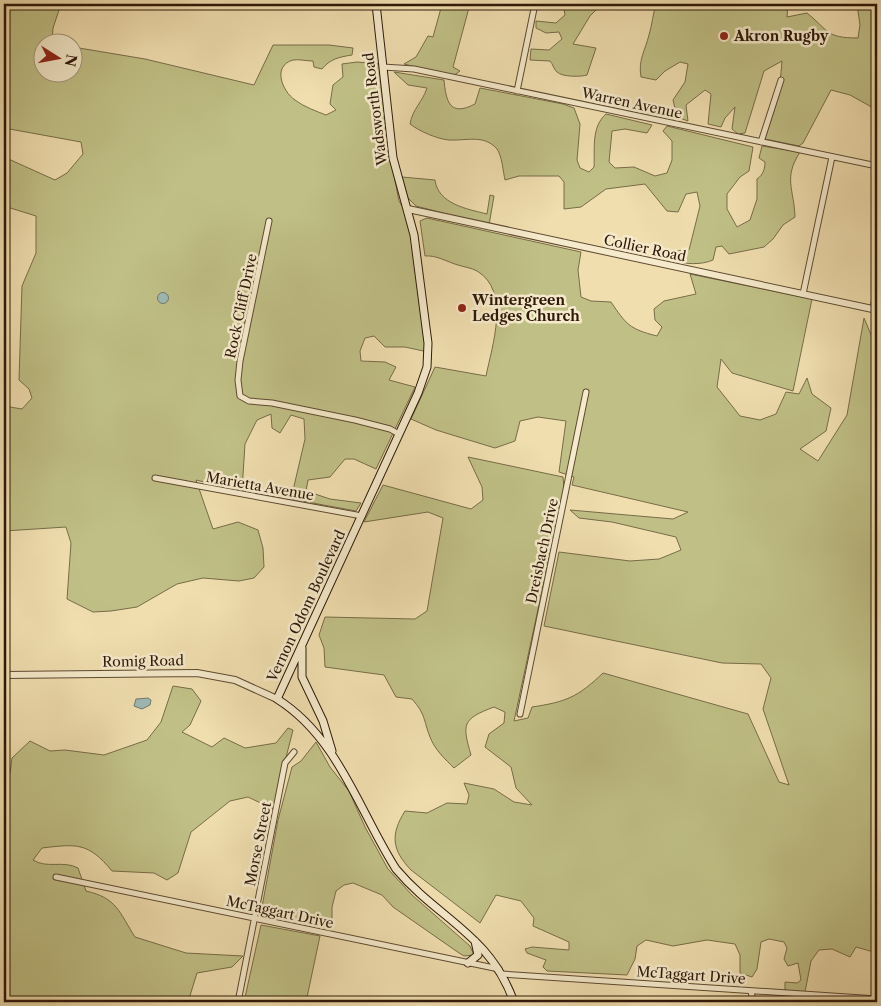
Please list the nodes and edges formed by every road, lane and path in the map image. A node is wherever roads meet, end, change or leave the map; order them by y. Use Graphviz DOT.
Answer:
graph roads {
  1 [pos="376,4"];
  2 [pos="535,4"];
  3 [pos="383,66"];
  4 [pos="781,80"];
  5 [pos="517,91"];
  6 [pos="761,142"];
  7 [pos="832,157"];
  8 [pos="877,166"];
  9 [pos="408,209"];
  10 [pos="269,221"];
  11 [pos="877,287"];
  12 [pos="803,294"];
  13 [pos="875,309"];
  14 [pos="586,392"];
  15 [pos="399,434"];
  16 [pos="155,478"];
  17 [pos="362,516"];
  18 [pos="302,645"];
  19 [pos="4,675"];
  20 [pos="277,699"];
  21 [pos="520,714"];
  22 [pos="294,752"];
  23 [pos="334,756"];
  24 [pos="56,877"];
  25 [pos="255,919"];
  26 [pos="474,938"];
  27 [pos="468,963"];
  28 [pos="501,972"];
  29 [pos="751,991"];
  30 [pos="877,999"];
  31 [pos="238,1002"];
  32 [pos="514,1002"];
  33 [pos="753,1002"];
  1 -- 3 [label="main road, Wadsworth Road"];
  2 -- 5 [label="street"];
  3 -- 5 [label="street, Warren Avenue"];
  3 -- 9 [label="main road, Wadsworth Road"];
  4 -- 6 [label="street"];
  5 -- 6 [label="street, Warren Avenue"];
  6 -- 7 [label="street, Warren Avenue"];
  7 -- 8 [label="street, Warren Avenue"];
  7 -- 12 [label="street"];
  9 -- 12 [label="street, Collier Road"];
  9 -- 15 [label="main road, Vernon Odom Boulevard"];
  10 -- 15 [label="street, Rock Cliff Drive"];
  11 -- 13 [label="street"];
  12 -- 13 [label="street, Collier Road"];
  14 -- 21 [label="street, Dreisbach Drive"];
  15 -- 17 [label="main road, Vernon Odom Boulevard"];
  16 -- 17 [label="street, Marietta Avenue"];
  17 -- 18 [label="main road, Vernon Odom Boulevard"];
  18 -- 20 [label="main road, Vernon Odom Boulevard"];
  18 -- 23 [label="main road"];
  19 -- 20 [label="street, Romig Road"];
  20 -- 23 [label="main road, Vernon Odom Boulevard"];
  22 -- 25 [label="street, Morse Street"];
  23 -- 26 [label="main road, Vernon Odom Boulevard"];
  24 -- 25 [label="street, McTaggart Drive"];
  25 -- 27 [label="street, McTaggart Drive"];
  25 -- 31 [label="street, Morse Street"];
  26 -- 27 [label="main road"];
  26 -- 28 [label="main road, Vernon Odom Boulevard"];
  27 -- 28 [label="street, McTaggart Drive"];
  28 -- 29 [label="street, McTaggart Drive"];
  28 -- 32 [label="main road, Vernon Odom Boulevard"];
  29 -- 30 [label="street, McTaggart Drive"];
  29 -- 33 [label="street"];
}
